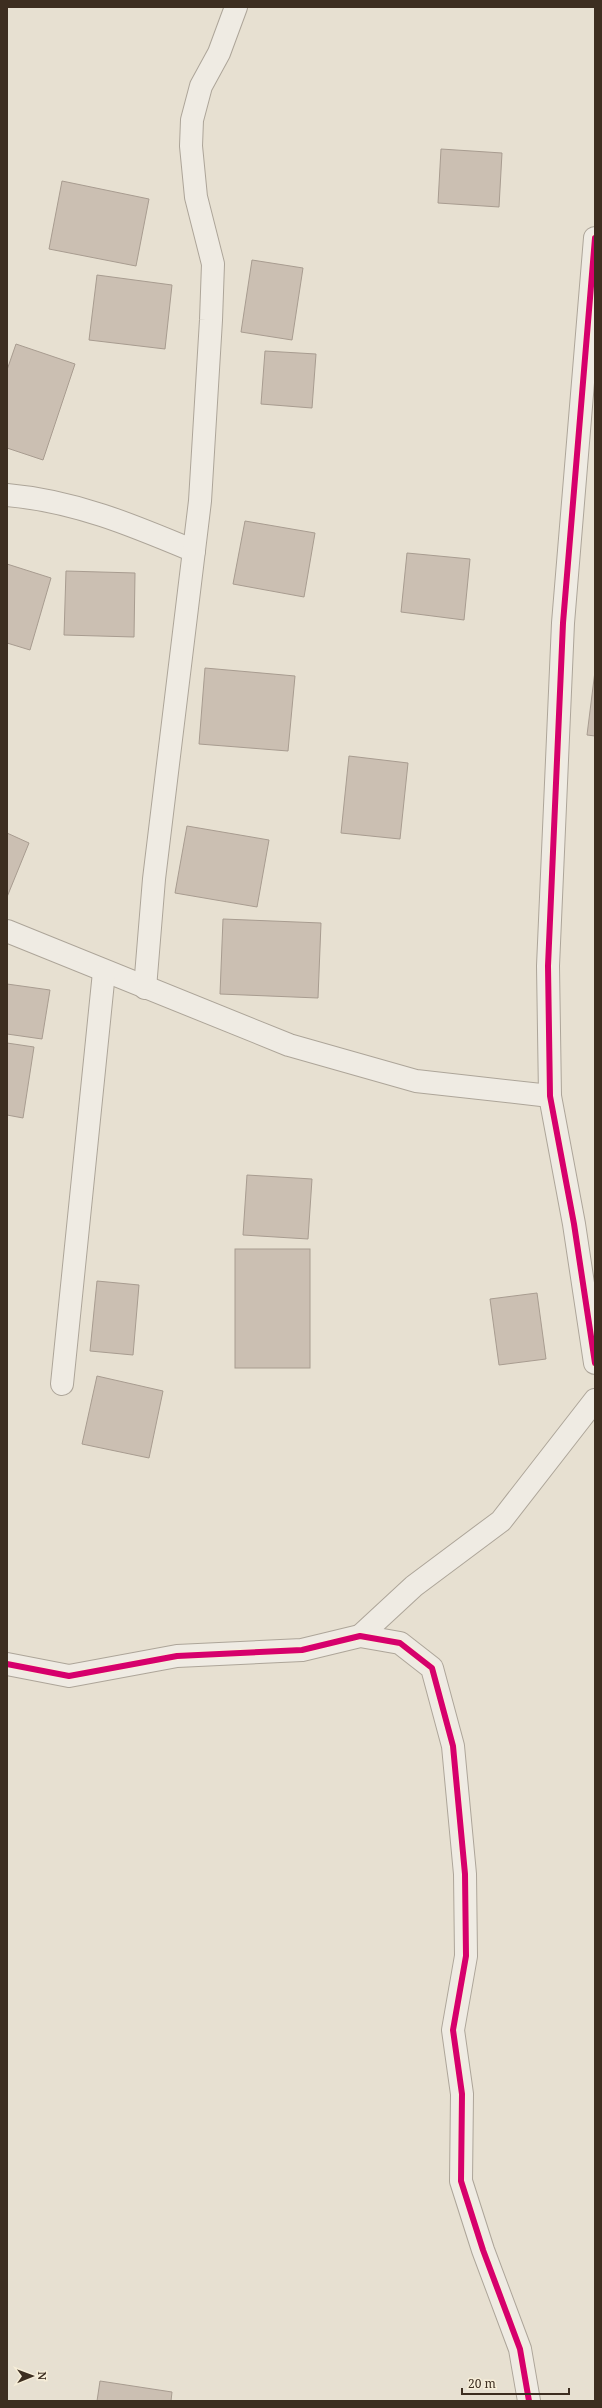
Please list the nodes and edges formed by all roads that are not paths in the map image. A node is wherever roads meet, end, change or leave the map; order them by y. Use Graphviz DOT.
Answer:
graph roads {
  1 [pos="236,7"];
  2 [pos="595,238"];
  3 [pos="7,495"];
  4 [pos="194,551"];
  5 [pos="7,931"];
  6 [pos="104,972"];
  7 [pos="145,988"];
  8 [pos="550,1096"];
  9 [pos="595,1363"];
  10 [pos="62,1384"];
  11 [pos="595,1400"];
  12 [pos="360,1636"];
  13 [pos="7,1664"];
  14 [pos="529,2401"];
  1 -- 4 [label="street"];
  2 -- 8 [label="street"];
  3 -- 4 [label="street"];
  4 -- 7 [label="street"];
  5 -- 6 [label="street"];
  6 -- 7 [label="street"];
  6 -- 10 [label="street"];
  7 -- 8 [label="street"];
  8 -- 9 [label="street"];
  11 -- 12 [label="street"];
  12 -- 13 [label="street"];
  12 -- 14 [label="street"];
}
